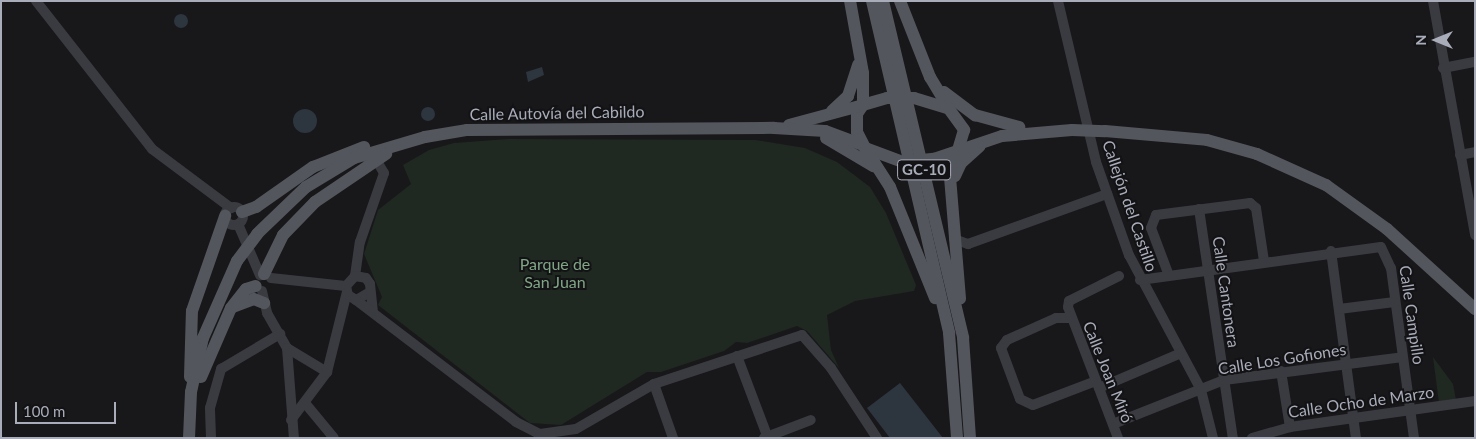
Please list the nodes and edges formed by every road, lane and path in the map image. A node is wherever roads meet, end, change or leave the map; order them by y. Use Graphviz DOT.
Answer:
graph roads {
  1 [pos="36,1"];
  2 [pos="850,1"];
  3 [pos="872,1"];
  4 [pos="883,1"];
  5 [pos="900,1"];
  6 [pos="1058,1"];
  7 [pos="1433,1"];
  8 [pos="860,58"];
  9 [pos="1475,62"];
  10 [pos="1443,68"];
  11 [pos="930,77"];
  12 [pos="863,105"];
  13 [pos="951,110"];
  14 [pos="825,116"];
  15 [pos="1019,127"];
  16 [pos="774,128"];
  17 [pos="792,129"];
  18 [pos="1046,130"];
  19 [pos="1002,136"];
  20 [pos="425,137"];
  21 [pos="864,147"];
  22 [pos="956,150"];
  23 [pos="1475,152"];
  24 [pos="1460,155"];
  25 [pos="367,163"];
  26 [pos="885,178"];
  27 [pos="950,193"];
  28 [pos="1107,194"];
  29 [pos="1199,209"];
  30 [pos="234,215"];
  31 [pos="1475,235"];
  32 [pos="954,239"];
  33 [pos="1331,251"];
  34 [pos="1264,261"];
  35 [pos="1208,269"];
  36 [pos="1168,273"];
  37 [pos="355,276"];
  38 [pos="1119,276"];
  39 [pos="1140,280"];
  40 [pos="263,288"];
  41 [pos="346,289"];
  42 [pos="370,292"];
  43 [pos="356,300"];
  44 [pos="1395,302"];
  45 [pos="231,308"];
  46 [pos="1339,309"];
  47 [pos="1475,309"];
  48 [pos="373,311"];
  49 [pos="1070,318"];
  50 [pos="949,333"];
  51 [pos="280,334"];
  52 [pos="963,338"];
  53 [pos="287,348"];
  54 [pos="1181,353"];
  55 [pos="737,356"];
  56 [pos="1404,357"];
  57 [pos="1347,364"];
  58 [pos="1281,371"];
  59 [pos="327,372"];
  60 [pos="195,374"];
  61 [pos="1224,380"];
  62 [pos="654,384"];
  63 [pos="1097,384"];
  64 [pos="1201,390"];
  65 [pos="191,392"];
  66 [pos="1475,401"];
  67 [pos="305,403"];
  68 [pos="1410,410"];
  69 [pos="194,414"];
  70 [pos="1354,418"];
  71 [pos="291,420"];
  72 [pos="811,420"];
  73 [pos="1113,424"];
  74 [pos="1290,427"];
  75 [pos="956,436"];
  76 [pos="766,437"];
  77 [pos="189,438"];
  78 [pos="194,438"];
  79 [pos="211,438"];
  80 [pos="294,438"];
  81 [pos="334,438"];
  82 [pos="673,438"];
  83 [pos="877,438"];
  84 [pos="970,438"];
  85 [pos="1118,438"];
  86 [pos="1213,438"];
  87 [pos="1233,438"];
  88 [pos="1252,438"];
  89 [pos="1356,438"];
  90 [pos="1414,438"];
  1 -- 30 [label="street"];
  2 -- 8 [label="main road"];
  3 -- 50 [label="main road, GC-10"];
  4 -- 52 [label="main road, GC-10"];
  5 -- 11 [label="main road"];
  6 -- 28 [label="street, Callejón del Castillo"];
  7 -- 10 [label="street"];
  8 -- 12 [label="main road"];
  8 -- 14 [label="main road"];
  9 -- 10 [label="street"];
  10 -- 24 [label="street"];
  11 -- 13 [label="main road"];
  11 -- 15 [label="main road"];
  12 -- 13 [label="main road, bridge"];
  12 -- 14 [label="main road, Calle Autovía del Cabildo"];
  12 -- 21 [label="main road"];
  13 -- 15 [label="main road"];
  13 -- 22 [label="main road"];
  14 -- 16 [label="main road, Calle Autovía del Cabildo"];
  15 -- 18 [label="main road"];
  16 -- 17 [label="main road, Calle Autovía del Cabildo"];
  16 -- 20 [label="main road, Calle Autovía del Cabildo"];
  17 -- 21 [label="main road, Calle Autovía del Cabildo"];
  17 -- 26 [label="main road"];
  18 -- 19 [label="main road"];
  18 -- 47 [label="main road, bridge"];
  19 -- 22 [label="main road"];
  19 -- 27 [label="main road"];
  20 -- 25 [label="main road"];
  20 -- 30 [label="main road"];
  20 -- 60 [label="main road, Calle Autovía del Cabildo, bridge"];
  21 -- 22 [label="main road, bridge"];
  21 -- 26 [label="main road"];
  22 -- 27 [label="main road"];
  23 -- 24 [label="street"];
  24 -- 31 [label="street"];
  25 -- 37 [label="street"];
  25 -- 40 [label="main road"];
  26 -- 50 [label="main road"];
  27 -- 32 [label="main road"];
  28 -- 32 [label="street"];
  28 -- 39 [label="street, Callejón del Castillo"];
  29 -- 34 [label="street"];
  29 -- 35 [label="street, Calle Cantonera"];
  29 -- 36 [label="street"];
  30 -- 40 [label="street"];
  30 -- 65 [label="main road"];
  32 -- 52 [label="main road"];
  33 -- 34 [label="street"];
  33 -- 44 [label="street, Calle Campillo"];
  33 -- 46 [label="street"];
  34 -- 35 [label="street"];
  35 -- 36 [label="street"];
  35 -- 61 [label="street, Calle Cantonera"];
  36 -- 39 [label="street"];
  37 -- 41 [label="street"];
  37 -- 42 [label="street"];
  38 -- 49 [label="street"];
  39 -- 54 [label="street, Callejón del Castillo"];
  40 -- 41 [label="street"];
  40 -- 45 [label="main road"];
  40 -- 45 [label="main road"];
  40 -- 51 [label="street"];
  41 -- 43 [label="street"];
  41 -- 59 [label="street"];
  42 -- 43 [label="street"];
  42 -- 48 [label="street"];
  43 -- 48 [label="street"];
  44 -- 46 [label="street"];
  44 -- 56 [label="street, Calle Campillo"];
  45 -- 69 [label="main road"];
  46 -- 57 [label="street"];
  48 -- 62 [label="street"];
  49 -- 63 [label="street, Calle Joan Miró"];
  49 -- 63 [label="street"];
  50 -- 75 [label="main road, GC-10"];
  51 -- 53 [label="street"];
  51 -- 79 [label="street"];
  52 -- 84 [label="main road, GC-10"];
  53 -- 59 [label="street"];
  53 -- 71 [label="street"];
  54 -- 63 [label="street"];
  54 -- 64 [label="street, Callejón del Castillo"];
  55 -- 62 [label="street"];
  55 -- 76 [label="street"];
  55 -- 83 [label="street"];
  56 -- 57 [label="street, Calle Los Gofiones"];
  56 -- 68 [label="street, Calle Campillo"];
  57 -- 58 [label="street, Calle Los Gofiones"];
  57 -- 70 [label="street"];
  58 -- 61 [label="street, Calle Los Gofiones"];
  58 -- 74 [label="street"];
  59 -- 67 [label="street"];
  60 -- 65 [label="main road, Calle Autovía del Cabildo"];
  60 -- 69 [label="main road, Calle Autovía del Cabildo"];
  61 -- 64 [label="street, Calle Los Gofiones"];
  61 -- 87 [label="street, Calle Cantonera"];
  62 -- 82 [label="street"];
  63 -- 73 [label="street, Calle Joan Miró"];
  64 -- 73 [label="street, Calle Los Gofiones"];
  64 -- 86 [label="street, Callejón del Castillo"];
  65 -- 77 [label="main road, Calle Autovía del Cabildo"];
  66 -- 68 [label="street, Calle Ocho de Marzo"];
  67 -- 71 [label="street"];
  67 -- 81 [label="street"];
  68 -- 70 [label="street, Calle Ocho de Marzo"];
  68 -- 90 [label="street, Calle Campillo"];
  69 -- 78 [label="main road, Calle Autovía del Cabildo"];
  70 -- 74 [label="street, Calle Ocho de Marzo"];
  70 -- 89 [label="street"];
  71 -- 80 [label="street"];
  72 -- 76 [label="street"];
  73 -- 85 [label="street, Calle Joan Miró"];
  74 -- 88 [label="street, Calle Ocho de Marzo"];
}
